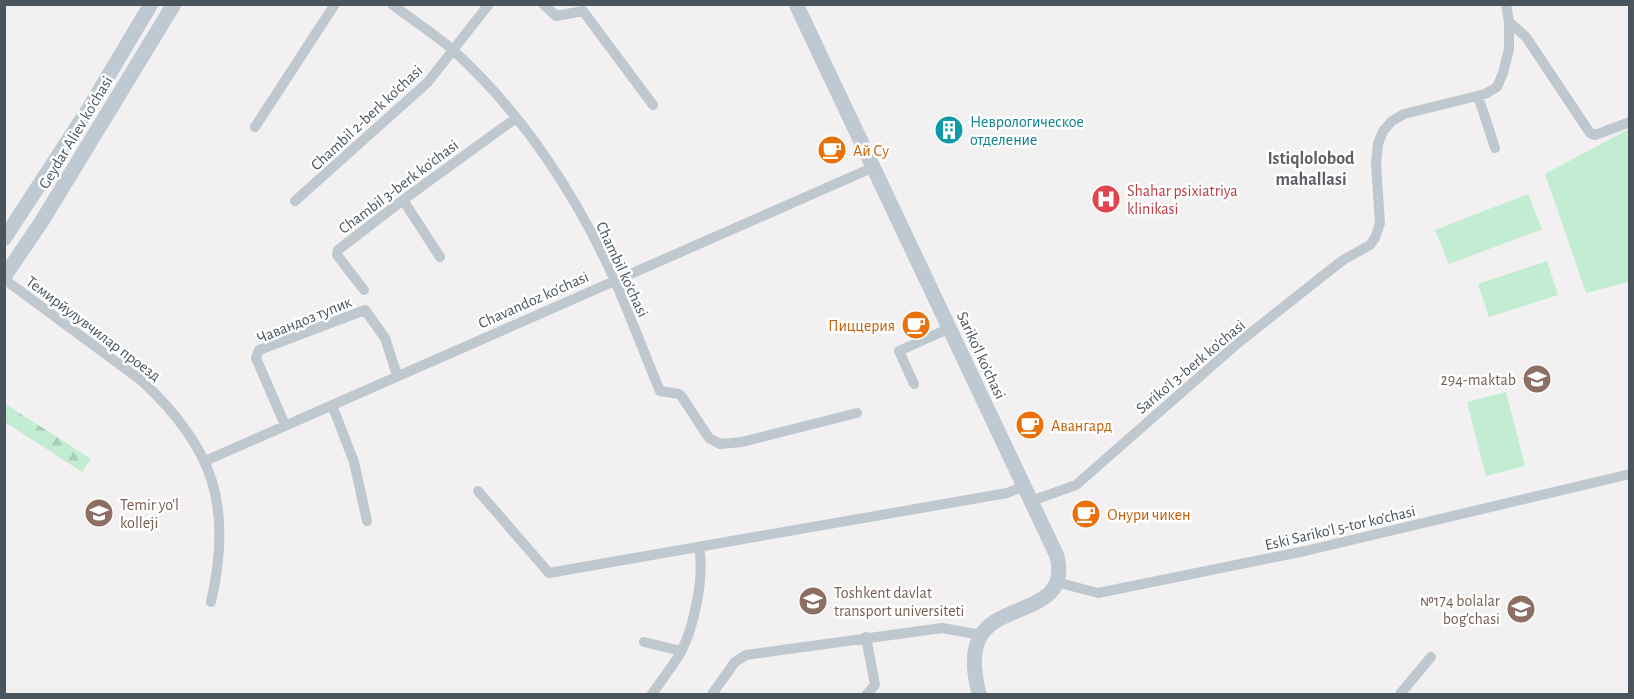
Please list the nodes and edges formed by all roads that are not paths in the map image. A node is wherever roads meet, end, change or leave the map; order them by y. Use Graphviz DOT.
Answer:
graph roads {
  1 [pos="152,4"];
  2 [pos="174,4"];
  3 [pos="335,4"];
  4 [pos="392,4"];
  5 [pos="489,4"];
  6 [pos="543,4"];
  7 [pos="796,4"];
  8 [pos="1506,4"];
  9 [pos="1509,22"];
  10 [pos="453,50"];
  11 [pos="1478,96"];
  12 [pos="653,105"];
  13 [pos="88,110"];
  14 [pos="105,118"];
  15 [pos="516,118"];
  16 [pos="1629,122"];
  17 [pos="255,127"];
  18 [pos="1495,148"];
  19 [pos="874,167"];
  20 [pos="403,200"];
  21 [pos="295,201"];
  22 [pos="4,239"];
  23 [pos="440,257"];
  24 [pos="4,278"];
  25 [pos="615,280"];
  26 [pos="364,290"];
  27 [pos="950,328"];
  28 [pos="397,375"];
  29 [pos="914,384"];
  30 [pos="332,405"];
  31 [pos="857,413"];
  32 [pos="285,425"];
  33 [pos="205,460"];
  34 [pos="1629,474"];
  35 [pos="1024,486"];
  36 [pos="478,491"];
  37 [pos="1031,501"];
  38 [pos="366,521"];
  39 [pos="699,548"];
  40 [pos="1056,582"];
  41 [pos="211,603"];
  42 [pos="981,635"];
  43 [pos="866,637"];
  44 [pos="644,642"];
  45 [pos="681,651"];
  46 [pos="1431,657"];
  47 [pos="875,690"];
  48 [pos="652,694"];
  49 [pos="712,694"];
  50 [pos="867,694"];
  51 [pos="979,694"];
  52 [pos="1400,694"];
  1 -- 13 [label="main road, Geydar Aliev ko'chasi"];
  2 -- 14 [label="main road, Geydar Aliev ko'chasi"];
  3 -- 17 [label="street"];
  4 -- 10 [label="street, Chambil ko'chasi"];
  5 -- 10 [label="street, Chambil 2-berk ko'chasi"];
  6 -- 12 [label="street"];
  7 -- 19 [label="main road, Sariko'l ko'chasi"];
  8 -- 9 [label="street"];
  9 -- 11 [label="street"];
  9 -- 16 [label="street"];
  10 -- 15 [label="street, Chambil ko'chasi"];
  10 -- 21 [label="street, Chambil 2-berk ko'chasi"];
  11 -- 18 [label="street"];
  11 -- 37 [label="street, Sariko'l 3-berk ko'chasi"];
  13 -- 14 [label="main road"];
  13 -- 22 [label="main road, Geydar Aliev ko'chasi"];
  14 -- 24 [label="main road, Geydar Aliev ko'chasi"];
  15 -- 20 [label="street, Chambil 3-berk ko'chasi"];
  15 -- 25 [label="street, Chambil ko'chasi"];
  19 -- 25 [label="street, Chavandoz ko'chasi"];
  19 -- 27 [label="main road, Sariko'l ko'chasi"];
  20 -- 23 [label="street"];
  20 -- 26 [label="street, Chambil 3-berk ko'chasi"];
  24 -- 33 [label="street, Темирйулувчилар проезд"];
  25 -- 28 [label="street, Chavandoz ko'chasi"];
  25 -- 31 [label="street, Chambil ko'chasi"];
  27 -- 29 [label="street"];
  27 -- 35 [label="main road, Sariko'l ko'chasi"];
  28 -- 30 [label="street, Chavandoz ko'chasi"];
  28 -- 32 [label="street, Чавандоз тупик"];
  30 -- 32 [label="street, Chavandoz ko'chasi"];
  30 -- 38 [label="street"];
  32 -- 33 [label="street, Chavandoz ko'chasi"];
  33 -- 41 [label="street, Темирйулувчилар проезд"];
  34 -- 40 [label="street, Eski Sariko'l 5-tor ko'chasi"];
  35 -- 37 [label="main road, Sariko'l ko'chasi"];
  35 -- 39 [label="street"];
  36 -- 39 [label="street"];
  37 -- 40 [label="main road, Sariko'l ko'chasi"];
  39 -- 45 [label="street"];
  40 -- 42 [label="main road"];
  42 -- 43 [label="street"];
  42 -- 51 [label="main road"];
  43 -- 47 [label="street"];
  43 -- 49 [label="street"];
  44 -- 45 [label="street"];
  45 -- 48 [label="street"];
  46 -- 52 [label="street"];
  47 -- 50 [label="street"];
}
